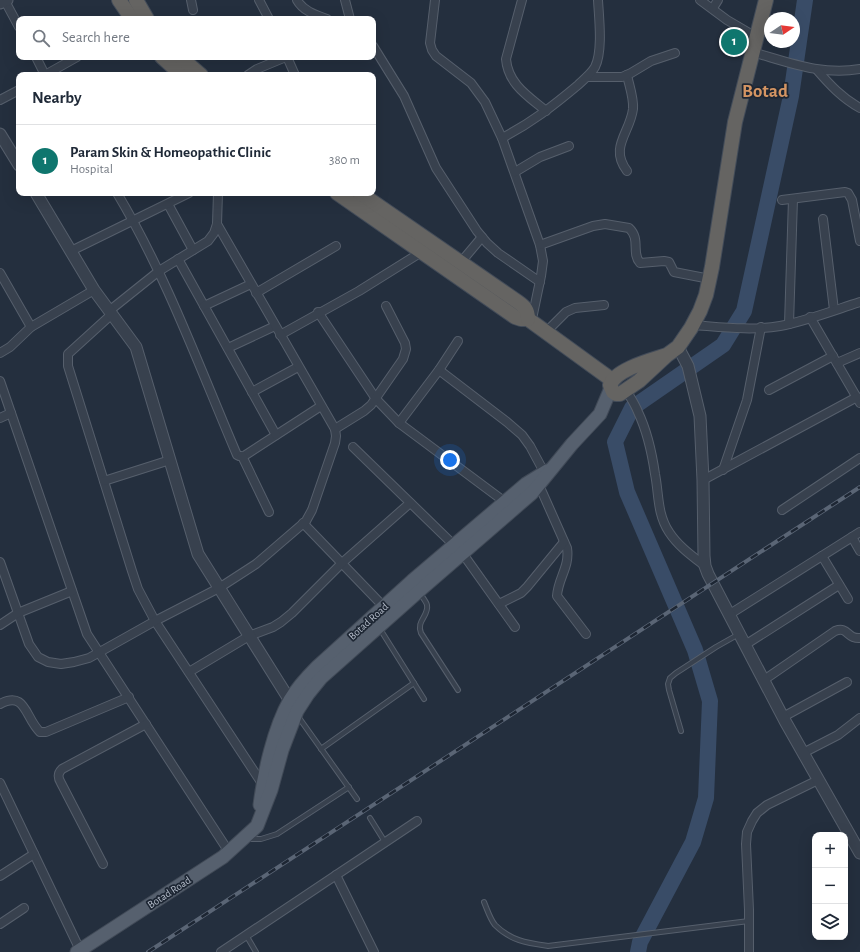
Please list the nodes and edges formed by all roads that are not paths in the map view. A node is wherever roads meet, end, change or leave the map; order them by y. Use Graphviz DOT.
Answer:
graph roads {
  1 [pos="119,0"];
  2 [pos="136,0"];
  3 [pos="191,0"];
  4 [pos="259,0"];
  5 [pos="297,0"];
  6 [pos="345,0"];
  7 [pos="435,0"];
  8 [pos="522,0"];
  9 [pos="598,0"];
  10 [pos="700,0"];
  11 [pos="718,0"];
  12 [pos="766,0"];
  13 [pos="4,1"];
  14 [pos="713,8"];
  15 [pos="193,10"];
  16 [pos="130,16"];
  17 [pos="145,16"];
  18 [pos="267,16"];
  19 [pos="320,16"];
  20 [pos="349,16"];
  21 [pos="16,22"];
  22 [pos="756,37"];
  23 [pos="376,51"];
  24 [pos="752,52"];
  25 [pos="675,53"];
  26 [pos="38,60"];
  27 [pos="72,60"];
  28 [pos="165,60"];
  29 [pos="184,60"];
  30 [pos="279,60"];
  31 [pos="288,60"];
  32 [pos="860,69"];
  33 [pos="817,70"];
  34 [pos="44,72"];
  35 [pos="50,72"];
  36 [pos="179,72"];
  37 [pos="198,72"];
  38 [pos="252,72"];
  39 [pos="294,72"];
  40 [pos="627,75"];
  41 [pos="587,77"];
  42 [pos="16,92"];
  43 [pos="0,100"];
  44 [pos="860,108"];
  45 [pos="546,112"];
  46 [pos="0,134"];
  47 [pos="502,138"];
  48 [pos="569,146"];
  49 [pos="16,160"];
  50 [pos="627,171"];
  51 [pos="515,172"];
  52 [pos="38,196"];
  53 [pos="119,196"];
  54 [pos="183,196"];
  55 [pos="218,196"];
  56 [pos="343,196"];
  57 [pos="364,196"];
  58 [pos="793,199"];
  59 [pos="782,200"];
  60 [pos="168,204"];
  61 [pos="823,219"];
  62 [pos="133,221"];
  63 [pos="216,224"];
  64 [pos="482,237"];
  65 [pos="860,242"];
  66 [pos="540,245"];
  67 [pos="336,246"];
  68 [pos="428,248"];
  69 [pos="193,250"];
  70 [pos="71,251"];
  71 [pos="178,259"];
  72 [pos="461,262"];
  73 [pos="159,271"];
  74 [pos="0,272"];
  75 [pos="710,279"];
  76 [pos="540,282"];
  77 [pos="251,284"];
  78 [pos="94,290"];
  79 [pos="256,293"];
  80 [pos="860,302"];
  81 [pos="604,304"];
  82 [pos="204,306"];
  83 [pos="386,306"];
  84 [pos="834,310"];
  85 [pos="111,312"];
  86 [pos="318,312"];
  87 [pos="810,317"];
  88 [pos="530,320"];
  89 [pos="789,324"];
  90 [pos="693,325"];
  91 [pos="275,326"];
  92 [pos="30,327"];
  93 [pos="757,327"];
  94 [pos="546,332"];
  95 [pos="280,335"];
  96 [pos="458,341"];
  97 [pos="228,348"];
  98 [pos="672,351"];
  99 [pos="0,353"];
  100 [pos="860,353"];
  101 [pos="833,356"];
  102 [pos="837,364"];
  103 [pos="298,367"];
  104 [pos="439,370"];
  105 [pos="0,382"];
  106 [pos="617,388"];
  107 [pos="769,390"];
  108 [pos="252,392"];
  109 [pos="376,398"];
  110 [pos="859,400"];
  111 [pos="321,406"];
  112 [pos="11,413"];
  113 [pos="0,418"];
  114 [pos="399,422"];
  115 [pos="334,429"];
  116 [pos="276,435"];
  117 [pos="353,447"];
  118 [pos="242,456"];
  119 [pos="860,458"];
  120 [pos="170,460"];
  121 [pos="550,469"];
  122 [pos="723,470"];
  123 [pos="703,480"];
  124 [pos="104,481"];
  125 [pos="539,485"];
  126 [pos="506,502"];
  127 [pos="410,503"];
  128 [pos="782,510"];
  129 [pos="269,512"];
  130 [pos="303,523"];
  131 [pos="860,532"];
  132 [pos="852,537"];
  133 [pos="564,542"];
  134 [pos="458,550"];
  135 [pos="860,551"];
  136 [pos="822,556"];
  137 [pos="0,562"];
  138 [pos="342,563"];
  139 [pos="705,566"];
  140 [pos="839,585"];
  141 [pos="416,586"];
  142 [pos="219,588"];
  143 [pos="72,591"];
  144 [pos="848,599"];
  145 [pos="499,604"];
  146 [pos="384,607"];
  147 [pos="18,613"];
  148 [pos="730,614"];
  149 [pos="155,621"];
  150 [pos="0,625"];
  151 [pos="379,627"];
  152 [pos="515,628"];
  153 [pos="586,634"];
  154 [pos="740,634"];
  155 [pos="249,636"];
  156 [pos="860,638"];
  157 [pos="745,645"];
  158 [pos="99,652"];
  159 [pos="188,672"];
  160 [pos="764,680"];
  161 [pos="847,682"];
  162 [pos="414,684"];
  163 [pos="458,690"];
  164 [pos="129,697"];
  165 [pos="424,699"];
  166 [pos="0,704"];
  167 [pos="294,708"];
  168 [pos="783,717"];
  169 [pos="860,718"];
  170 [pos="146,724"];
  171 [pos="681,731"];
  172 [pos="321,748"];
  173 [pos="804,754"];
  174 [pos="818,780"];
  175 [pos="0,783"];
  176 [pos="263,785"];
  177 [pos="349,787"];
  178 [pos="8,799"];
  179 [pos="357,799"];
  180 [pos="0,803"];
  181 [pos="370,818"];
  182 [pos="417,821"];
  183 [pos="257,826"];
  184 [pos="244,839"];
  185 [pos="385,842"];
  186 [pos="859,850"];
  187 [pos="229,852"];
  188 [pos="34,854"];
  189 [pos="103,864"];
  190 [pos="336,875"];
  191 [pos="0,876"];
  192 [pos="484,902"];
  193 [pos="24,908"];
  194 [pos="749,921"];
  195 [pos="0,924"];
  196 [pos="246,935"];
  197 [pos="79,951"];
  198 [pos="221,952"];
  199 [pos="256,952"];
  200 [pos="374,952"];
  201 [pos="749,952"];
  1 -- 16 [label="highway"];
  2 -- 17 [label="highway"];
  3 -- 15 [label="street"];
  4 -- 18 [label="street"];
  5 -- 19 [label="street"];
  6 -- 20 [label="street"];
  7 -- 47 [label="street"];
  8 -- 45 [label="street"];
  9 -- 41 [label="street"];
  10 -- 14 [label="street"];
  11 -- 14 [label="street"];
  12 -- 22 [label="highway"];
  13 -- 21 [label="street"];
  14 -- 22 [label="street"];
  22 -- 24 [label="highway"];
  23 -- 64 [label="street"];
  24 -- 33 [label="street"];
  24 -- 75 [label="highway"];
  25 -- 40 [label="street"];
  26 -- 34 [label="street"];
  27 -- 35 [label="street"];
  28 -- 36 [label="highway"];
  29 -- 37 [label="highway"];
  30 -- 38 [label="street"];
  31 -- 39 [label="street"];
  32 -- 33 [label="street"];
  33 -- 44 [label="street"];
  40 -- 41 [label="street"];
  40 -- 50 [label="street"];
  41 -- 45 [label="street"];
  42 -- 43 [label="street"];
  45 -- 47 [label="street"];
  46 -- 49 [label="street"];
  47 -- 51 [label="street"];
  48 -- 51 [label="street"];
  51 -- 66 [label="street"];
  52 -- 70 [label="street"];
  53 -- 62 [label="street"];
  54 -- 60 [label="street"];
  55 -- 63 [label="street"];
  56 -- 68 [label="highway"];
  57 -- 68 [label="highway"];
  58 -- 59 [label="street"];
  58 -- 65 [label="street"];
  58 -- 89 [label="street"];
  60 -- 62 [label="street"];
  60 -- 69 [label="street"];
  61 -- 84 [label="street"];
  62 -- 70 [label="street"];
  62 -- 73 [label="street"];
  63 -- 69 [label="street"];
  63 -- 77 [label="street"];
  64 -- 72 [label="street"];
  64 -- 76 [label="street"];
  66 -- 75 [label="street"];
  66 -- 76 [label="street"];
  67 -- 79 [label="street"];
  68 -- 72 [label="highway"];
  68 -- 86 [label="street"];
  68 -- 88 [label="highway"];
  69 -- 71 [label="street"];
  70 -- 78 [label="street"];
  71 -- 73 [label="street"];
  71 -- 82 [label="street"];
  72 -- 88 [label="highway"];
  73 -- 85 [label="street"];
  73 -- 118 [label="street"];
  74 -- 92 [label="street"];
  75 -- 90 [label="highway"];
  76 -- 88 [label="street"];
  77 -- 79 [label="street"];
  77 -- 82 [label="street"];
  78 -- 85 [label="street"];
  78 -- 92 [label="street"];
  79 -- 91 [label="street"];
  80 -- 84 [label="street"];
  81 -- 94 [label="street"];
  82 -- 97 [label="street"];
  83 -- 109 [label="street"];
  84 -- 87 [label="street"];
  85 -- 120 [label="street"];
  85 -- 124 [label="street"];
  86 -- 95 [label="street"];
  86 -- 109 [label="street"];
  87 -- 89 [label="street"];
  87 -- 101 [label="street"];
  88 -- 94 [label="highway"];
  89 -- 93 [label="street"];
  90 -- 93 [label="street"];
  90 -- 98 [label="highway"];
  91 -- 95 [label="street"];
  91 -- 97 [label="street"];
  92 -- 99 [label="street"];
  93 -- 122 [label="street"];
  94 -- 106 [label="highway"];
  95 -- 103 [label="street"];
  96 -- 104 [label="street"];
  97 -- 108 [label="street"];
  98 -- 106 [label="highway"];
  98 -- 123 [label="street"];
  100 -- 102 [label="street"];
  101 -- 102 [label="street"];
  101 -- 107 [label="street"];
  102 -- 110 [label="street"];
  103 -- 108 [label="street"];
  103 -- 111 [label="street"];
  104 -- 114 [label="street"];
  104 -- 121 [label="street"];
  105 -- 112 [label="street"];
  106 -- 121 [label="main road, Botad Road"];
  106 -- 139 [label="street"];
  108 -- 116 [label="street"];
  109 -- 114 [label="street"];
  109 -- 115 [label="street"];
  110 -- 122 [label="street"];
  111 -- 115 [label="street"];
  111 -- 116 [label="street"];
  112 -- 113 [label="street"];
  112 -- 143 [label="street"];
  114 -- 126 [label="street"];
  115 -- 130 [label="street"];
  116 -- 118 [label="street"];
  117 -- 127 [label="street"];
  118 -- 129 [label="street"];
  119 -- 128 [label="street"];
  120 -- 124 [label="street"];
  120 -- 142 [label="street"];
  121 -- 125 [label="main road, Botad Road"];
  121 -- 126 [label="main road, Botad Road"];
  122 -- 123 [label="street"];
  123 -- 139 [label="street"];
  124 -- 149 [label="street"];
  125 -- 133 [label="street"];
  125 -- 134 [label="main road, Botad Road"];
  126 -- 134 [label="main road, Botad Road"];
  127 -- 134 [label="street"];
  127 -- 138 [label="street"];
  130 -- 138 [label="street"];
  130 -- 142 [label="street"];
  131 -- 132 [label="street"];
  132 -- 135 [label="street"];
  132 -- 136 [label="street"];
  133 -- 145 [label="street"];
  133 -- 153 [label="street"];
  134 -- 141 [label="main road, Botad Road"];
  134 -- 145 [label="street"];
  136 -- 140 [label="street"];
  136 -- 148 [label="street"];
  137 -- 147 [label="street"];
  138 -- 146 [label="street"];
  138 -- 155 [label="street"];
  139 -- 148 [label="street"];
  140 -- 144 [label="street"];
  140 -- 157 [label="street"];
  141 -- 146 [label="main road, Botad Road"];
  141 -- 151 [label="main road, Botad Road"];
  141 -- 163 [label="lane"];
  142 -- 149 [label="street"];
  142 -- 155 [label="street"];
  143 -- 147 [label="street"];
  143 -- 158 [label="street"];
  145 -- 152 [label="street"];
  146 -- 167 [label="main road, Botad Road"];
  147 -- 150 [label="street"];
  147 -- 158 [label="street"];
  148 -- 154 [label="street"];
  149 -- 158 [label="street"];
  149 -- 159 [label="street"];
  151 -- 162 [label="lane"];
  151 -- 167 [label="main road, Botad Road"];
  154 -- 157 [label="street"];
  154 -- 171 [label="lane"];
  155 -- 159 [label="street"];
  155 -- 167 [label="street"];
  156 -- 160 [label="street"];
  157 -- 160 [label="street"];
  158 -- 164 [label="street"];
  159 -- 176 [label="street"];
  160 -- 168 [label="street"];
  161 -- 168 [label="street"];
  162 -- 165 [label="lane"];
  162 -- 172 [label="lane"];
  164 -- 166 [label="street"];
  164 -- 170 [label="street"];
  167 -- 172 [label="lane"];
  167 -- 176 [label="main road, Botad Road"];
  167 -- 183 [label="main road, Botad Road"];
  168 -- 173 [label="street"];
  169 -- 173 [label="street"];
  170 -- 187 [label="street"];
  170 -- 189 [label="street"];
  172 -- 177 [label="lane"];
  173 -- 174 [label="street"];
  174 -- 186 [label="street"];
  174 -- 194 [label="street"];
  175 -- 178 [label="street"];
  176 -- 183 [label="main road, Botad Road"];
  177 -- 179 [label="lane"];
  177 -- 184 [label="lane"];
  178 -- 180 [label="street"];
  178 -- 188 [label="street"];
  181 -- 185 [label="lane"];
  182 -- 185 [label="street"];
  183 -- 184 [label="main road, Botad Road"];
  184 -- 187 [label="main road, Botad Road"];
  185 -- 190 [label="street"];
  187 -- 197 [label="main road, Botad Road"];
  188 -- 191 [label="street"];
  188 -- 197 [label="street"];
  190 -- 196 [label="street"];
  190 -- 200 [label="street"];
  192 -- 194 [label="lane"];
  193 -- 195 [label="street"];
  194 -- 201 [label="street"];
  196 -- 198 [label="street"];
  196 -- 199 [label="lane"];
}
